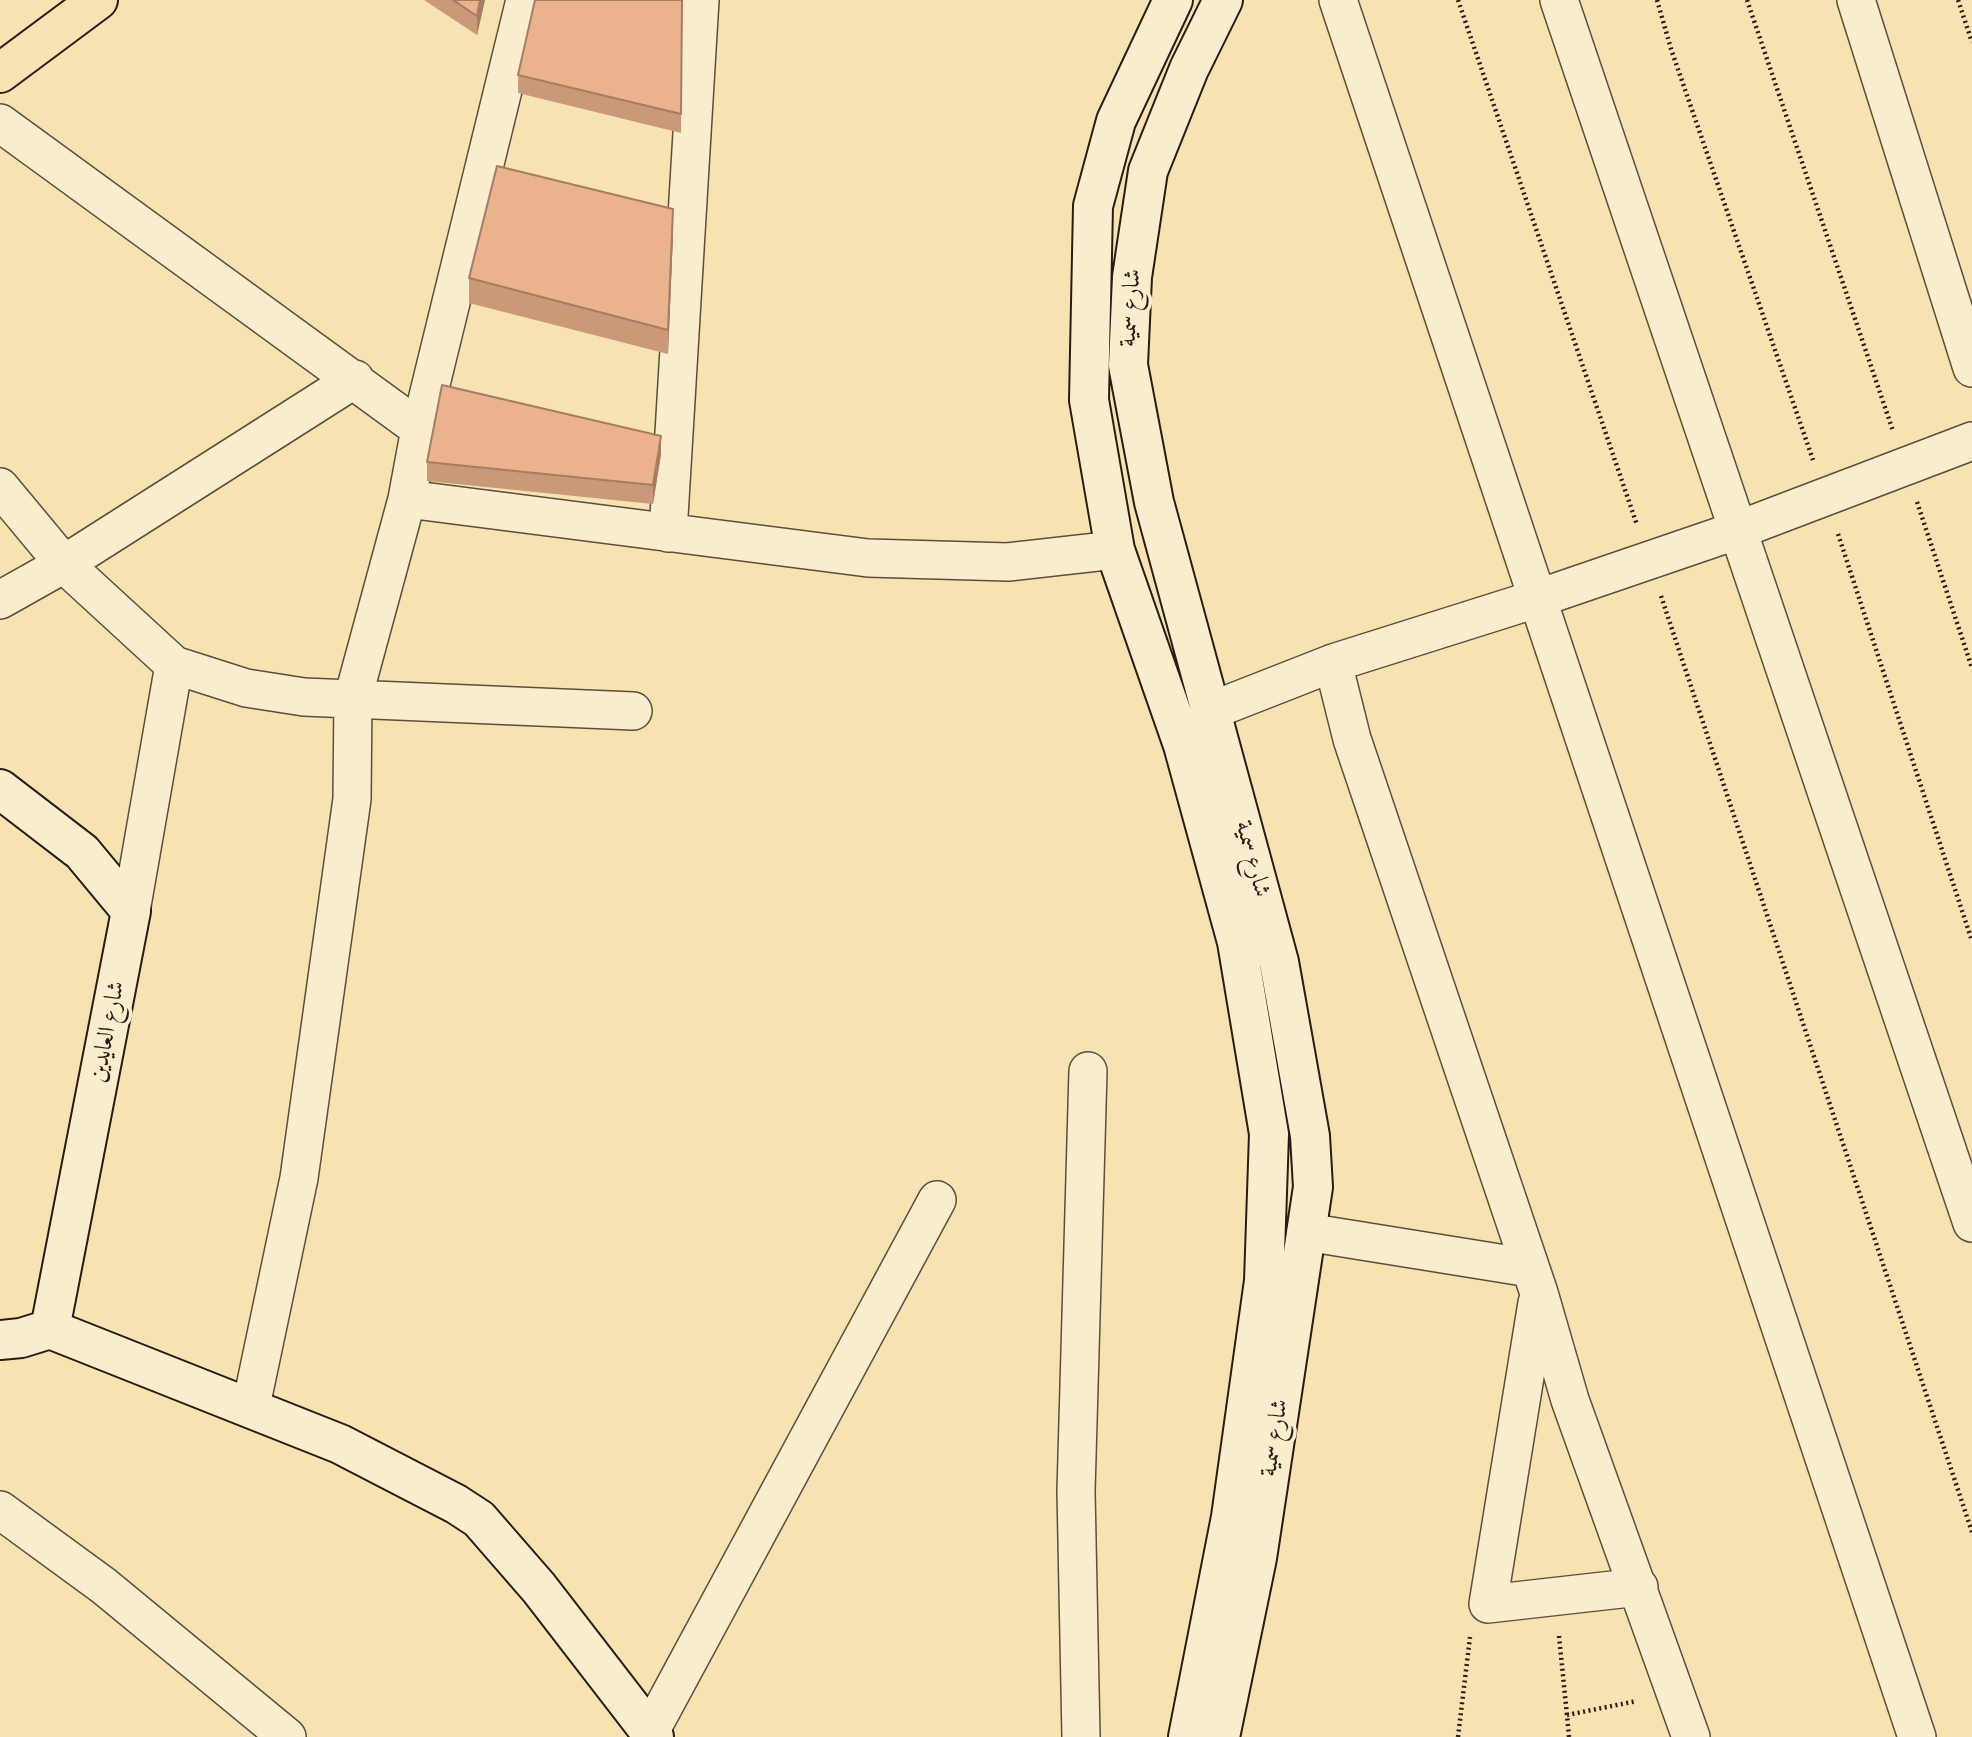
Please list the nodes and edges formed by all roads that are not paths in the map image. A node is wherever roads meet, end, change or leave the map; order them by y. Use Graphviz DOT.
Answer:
graph roads {
  1 [pos="98,0"];
  2 [pos="525,0"];
  3 [pos="701,0"];
  4 [pos="1173,0"];
  5 [pos="1223,0"];
  6 [pos="1338,0"];
  7 [pos="1559,0"];
  8 [pos="1856,0"];
  9 [pos="0,73"];
  10 [pos="0,123"];
  11 [pos="1972,368"];
  12 [pos="355,379"];
  13 [pos="419,429"];
  14 [pos="1972,441"];
  15 [pos="0,487"];
  16 [pos="407,499"];
  17 [pos="1738,530"];
  18 [pos="668,533"];
  19 [pos="1115,550"];
  20 [pos="64,564"];
  21 [pos="1539,598"];
  22 [pos="0,600"];
  23 [pos="1332,663"];
  24 [pos="174,665"];
  25 [pos="353,698"];
  26 [pos="633,710"];
  27 [pos="1213,710"];
  28 [pos="0,789"];
  29 [pos="131,911"];
  30 [pos="1088,1072"];
  31 [pos="937,1200"];
  32 [pos="1972,1223"];
  33 [pos="1306,1232"];
  34 [pos="1534,1280"];
  35 [pos="50,1329"];
  36 [pos="0,1340"];
  37 [pos="251,1406"];
  38 [pos="0,1510"];
  39 [pos="1639,1587"];
  40 [pos="652,1734"];
  41 [pos="287,1737"];
  42 [pos="1081,1737"];
  43 [pos="1188,1737"];
  44 [pos="1220,1737"];
  45 [pos="1690,1737"];
  46 [pos="1917,1737"];
  1 -- 9 [label="highway"];
  2 -- 13 [label="street"];
  3 -- 18 [label="street"];
  4 -- 19 [label="street, شارع سمية"];
  5 -- 27 [label="street, شارع سمية"];
  6 -- 21 [label="street"];
  7 -- 17 [label="street"];
  8 -- 11 [label="street"];
  10 -- 12 [label="street"];
  12 -- 13 [label="street"];
  12 -- 20 [label="street"];
  13 -- 16 [label="street"];
  14 -- 17 [label="street"];
  15 -- 20 [label="street"];
  16 -- 18 [label="street"];
  16 -- 25 [label="street"];
  17 -- 21 [label="street"];
  17 -- 32 [label="street"];
  18 -- 19 [label="street"];
  19 -- 43 [label="street, شارع سمية"];
  20 -- 22 [label="street"];
  20 -- 24 [label="street"];
  21 -- 23 [label="street"];
  21 -- 46 [label="street"];
  23 -- 27 [label="street"];
  23 -- 34 [label="street"];
  24 -- 25 [label="street"];
  24 -- 29 [label="street"];
  25 -- 26 [label="street"];
  25 -- 37 [label="street"];
  27 -- 33 [label="street, شارع سمية"];
  28 -- 29 [label="street"];
  29 -- 35 [label="street, شارع العايدين"];
  30 -- 42 [label="street"];
  31 -- 40 [label="street"];
  33 -- 34 [label="street"];
  33 -- 44 [label="street, شارع سمية"];
  34 -- 39 [label="street"];
  34 -- 39 [label="street"];
  35 -- 36 [label="street"];
  35 -- 37 [label="street"];
  37 -- 40 [label="street"];
  38 -- 41 [label="street"];
  39 -- 45 [label="street"];
}
